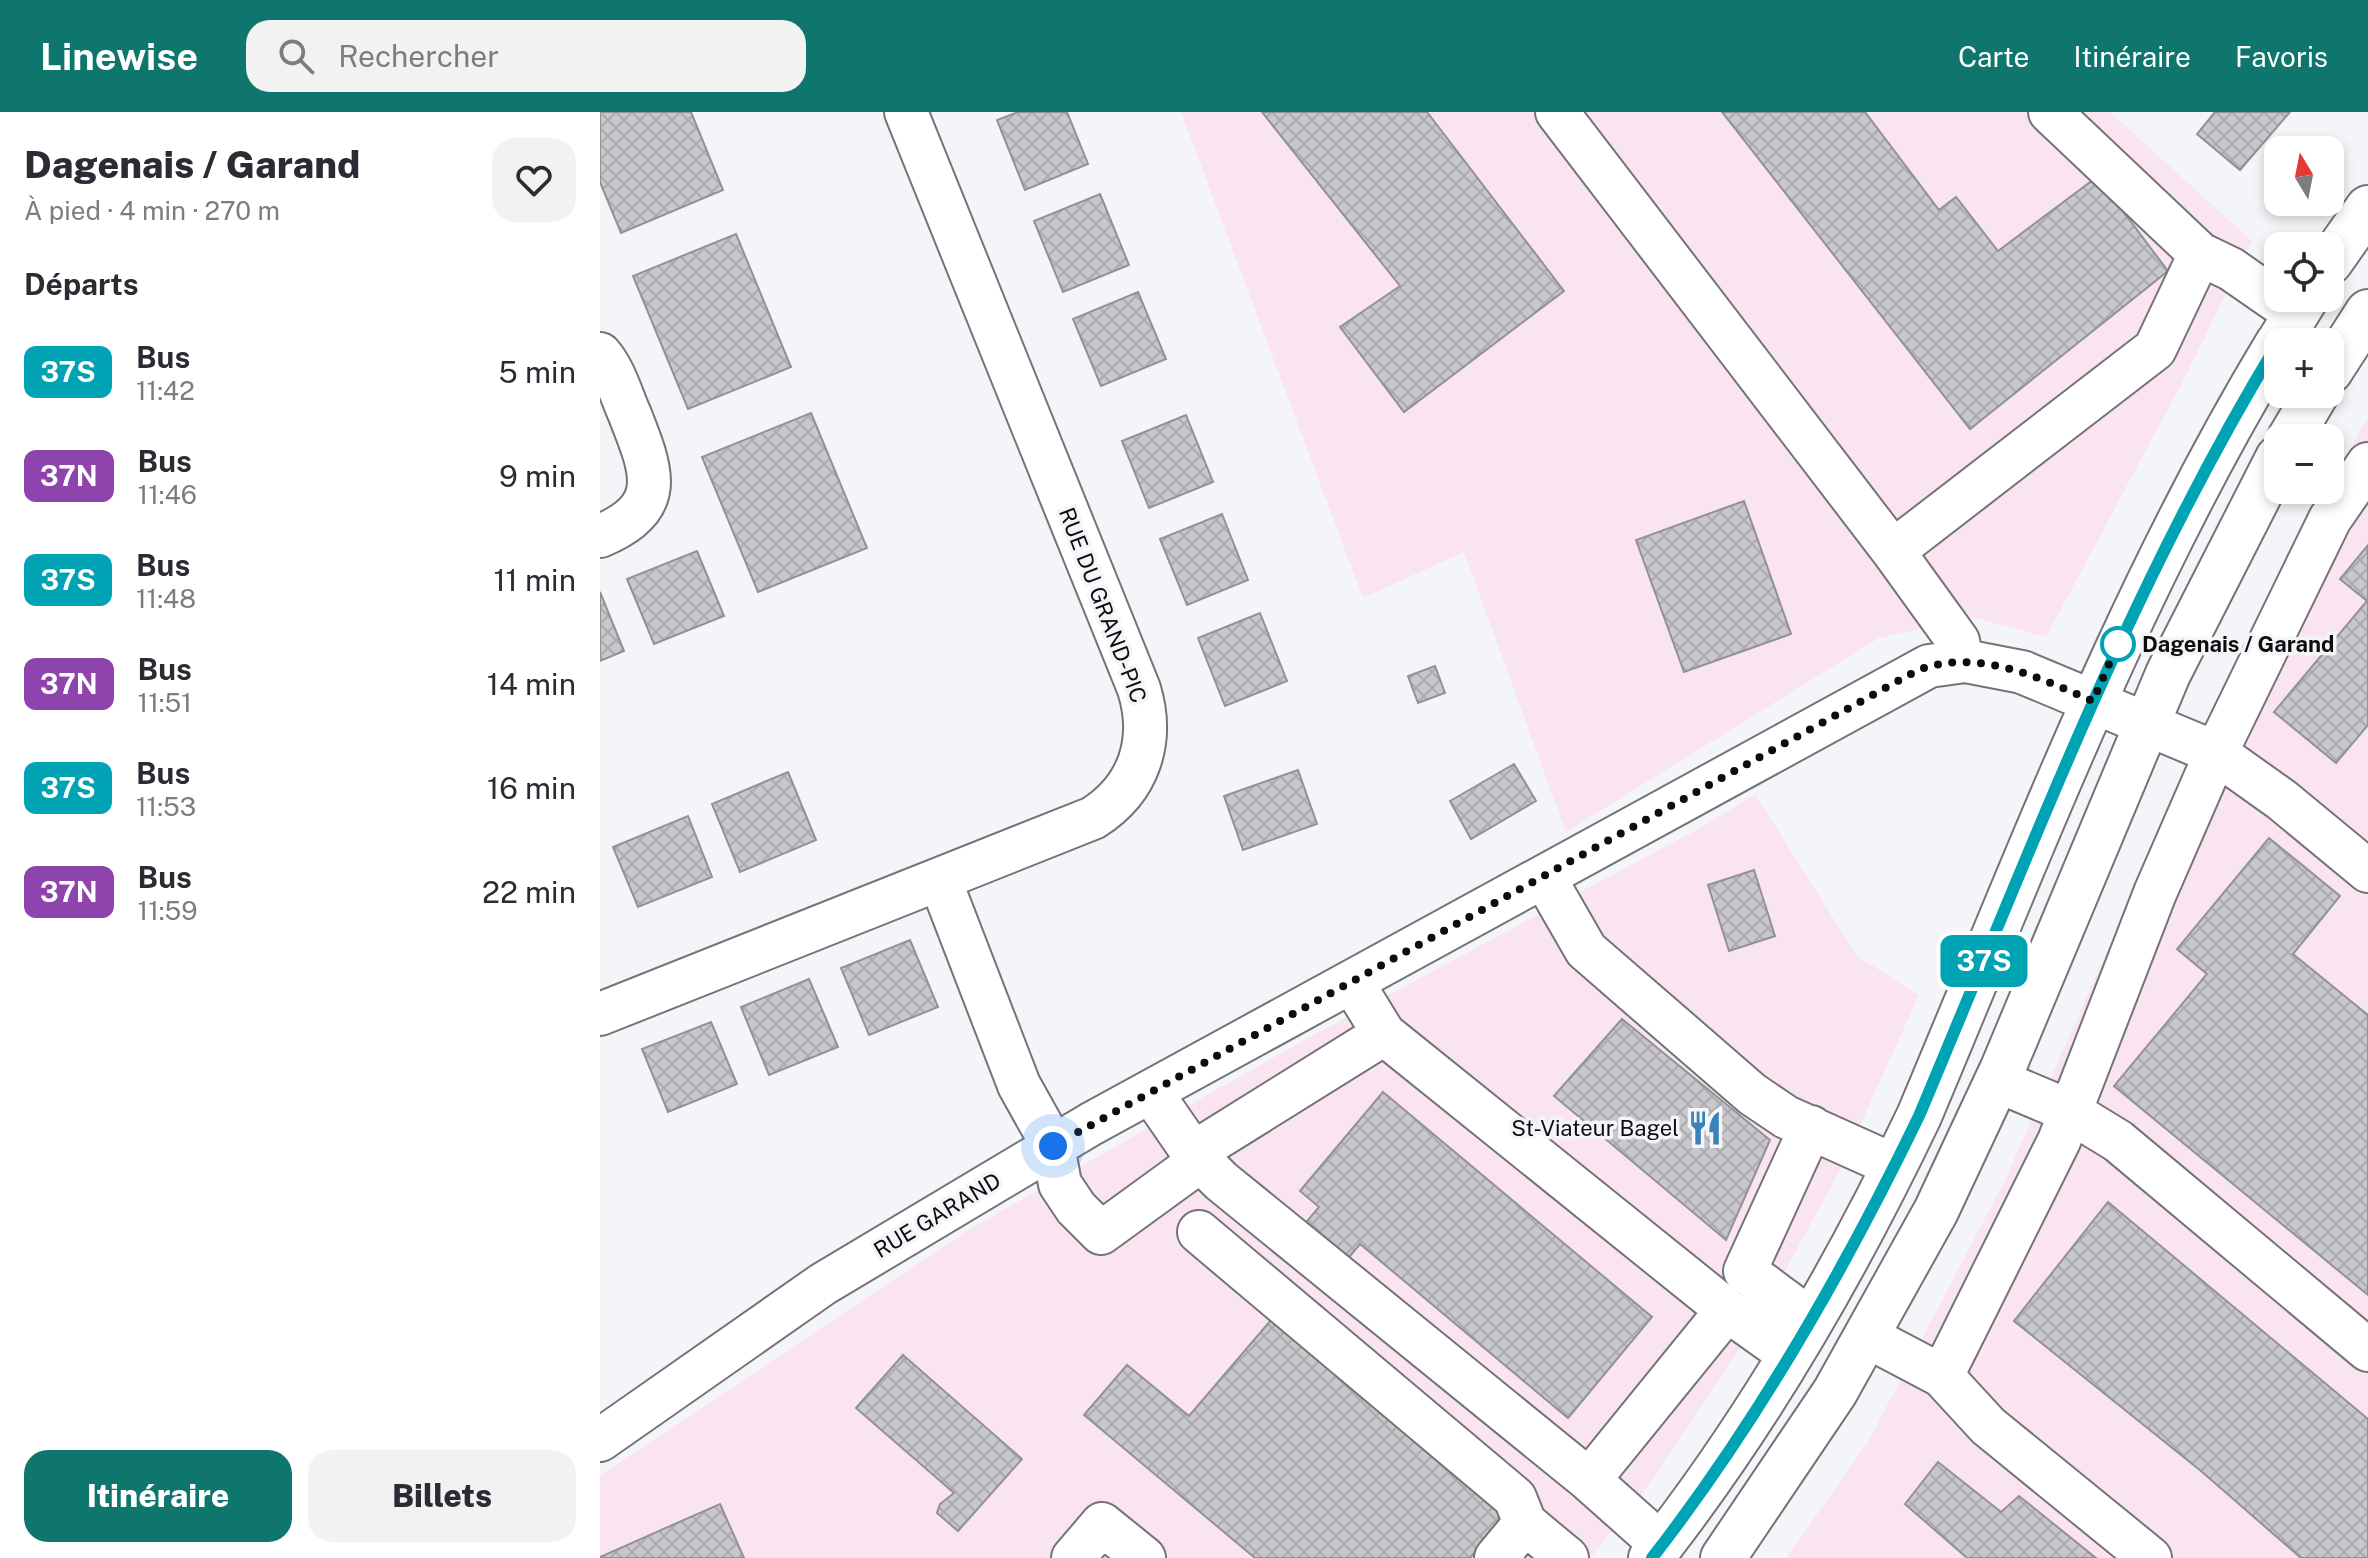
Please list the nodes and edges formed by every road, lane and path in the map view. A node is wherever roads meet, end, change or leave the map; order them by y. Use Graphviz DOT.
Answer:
graph roads {
  1 [pos="906,112"];
  2 [pos="1557,112"];
  3 [pos="2050,112"];
  4 [pos="2368,208"];
  5 [pos="2344,242"];
  6 [pos="2200,254"];
  7 [pos="2368,312"];
  8 [pos="2290,324"];
  9 [pos="600,354"];
  10 [pos="2347,362"];
  11 [pos="2368,464"];
  12 [pos="2264,485"];
  13 [pos="600,536"];
  14 [pos="1893,551"];
  15 [pos="1962,661"];
  16 [pos="2093,701"];
  17 [pos="2146,726"];
  18 [pos="2216,753"];
  19 [pos="2368,871"];
  20 [pos="1544,877"];
  21 [pos="940,880"];
  22 [pos="1352,982"];
  23 [pos="600,1014"];
  24 [pos="1384,1034"];
  25 [pos="1998,1081"];
  26 [pos="1151,1092"];
  27 [pos="2069,1111"];
  28 [pos="1811,1127"];
  29 [pos="1053,1146"];
  30 [pos="1196,1157"];
  31 [pos="1895,1166"];
  32 [pos="1199,1232"];
  33 [pos="1727,1310"];
  34 [pos="1868,1337"];
  35 [pos="1801,1338"];
  36 [pos="2368,1350"];
  37 [pos="1942,1376"];
  38 [pos="600,1440"];
  39 [pos="1589,1480"];
  40 [pos="1525,1523"];
  41 [pos="1657,1551"];
  42 [pos="1073,1558"];
  43 [pos="1144,1558"];
  44 [pos="1496,1558"];
  45 [pos="1567,1558"];
  46 [pos="1723,1558"];
  47 [pos="2150,1558"];
  1 -- 21 [label="street, RUE DU GRAND-PIC"];
  2 -- 14 [label="street"];
  3 -- 6 [label="street"];
  4 -- 5 [label="main road"];
  6 -- 8 [label="street"];
  6 -- 14 [label="street"];
  7 -- 10 [label="main road"];
  8 -- 16 [label="main road"];
  9 -- 13 [label="street"];
  11 -- 18 [label="street"];
  12 -- 17 [label="main road"];
  14 -- 15 [label="street"];
  15 -- 16 [label="street, RUE GARAND"];
  15 -- 20 [label="street, RUE GARAND"];
  16 -- 17 [label="street, RUE GARAND"];
  16 -- 31 [label="main road"];
  17 -- 18 [label="street, RUE GARAND"];
  17 -- 25 [label="main road"];
  18 -- 19 [label="street, RUE GARAND"];
  18 -- 27 [label="street"];
  20 -- 22 [label="street, RUE GARAND"];
  20 -- 28 [label="street"];
  21 -- 23 [label="street, RUE DU GRAND-PIC"];
  21 -- 29 [label="street"];
  22 -- 24 [label="street"];
  22 -- 26 [label="street, RUE GARAND"];
  24 -- 30 [label="street"];
  24 -- 33 [label="street"];
  25 -- 27 [label="street"];
  25 -- 34 [label="main road"];
  26 -- 29 [label="street, RUE GARAND"];
  26 -- 30 [label="street"];
  27 -- 36 [label="street"];
  27 -- 37 [label="street"];
  28 -- 31 [label="street"];
  28 -- 35 [label="street"];
  29 -- 30 [label="street"];
  29 -- 38 [label="street, RUE GARAND"];
  30 -- 39 [label="street"];
  31 -- 35 [label="main road"];
  32 -- 40 [label="street"];
  33 -- 35 [label="street"];
  33 -- 39 [label="street"];
  34 -- 37 [label="street"];
  34 -- 46 [label="main road"];
  35 -- 41 [label="main road"];
  37 -- 47 [label="street"];
  39 -- 41 [label="street"];
  40 -- 44 [label="street"];
  40 -- 45 [label="street"];
  42 -- 43 [label="street"];
}
